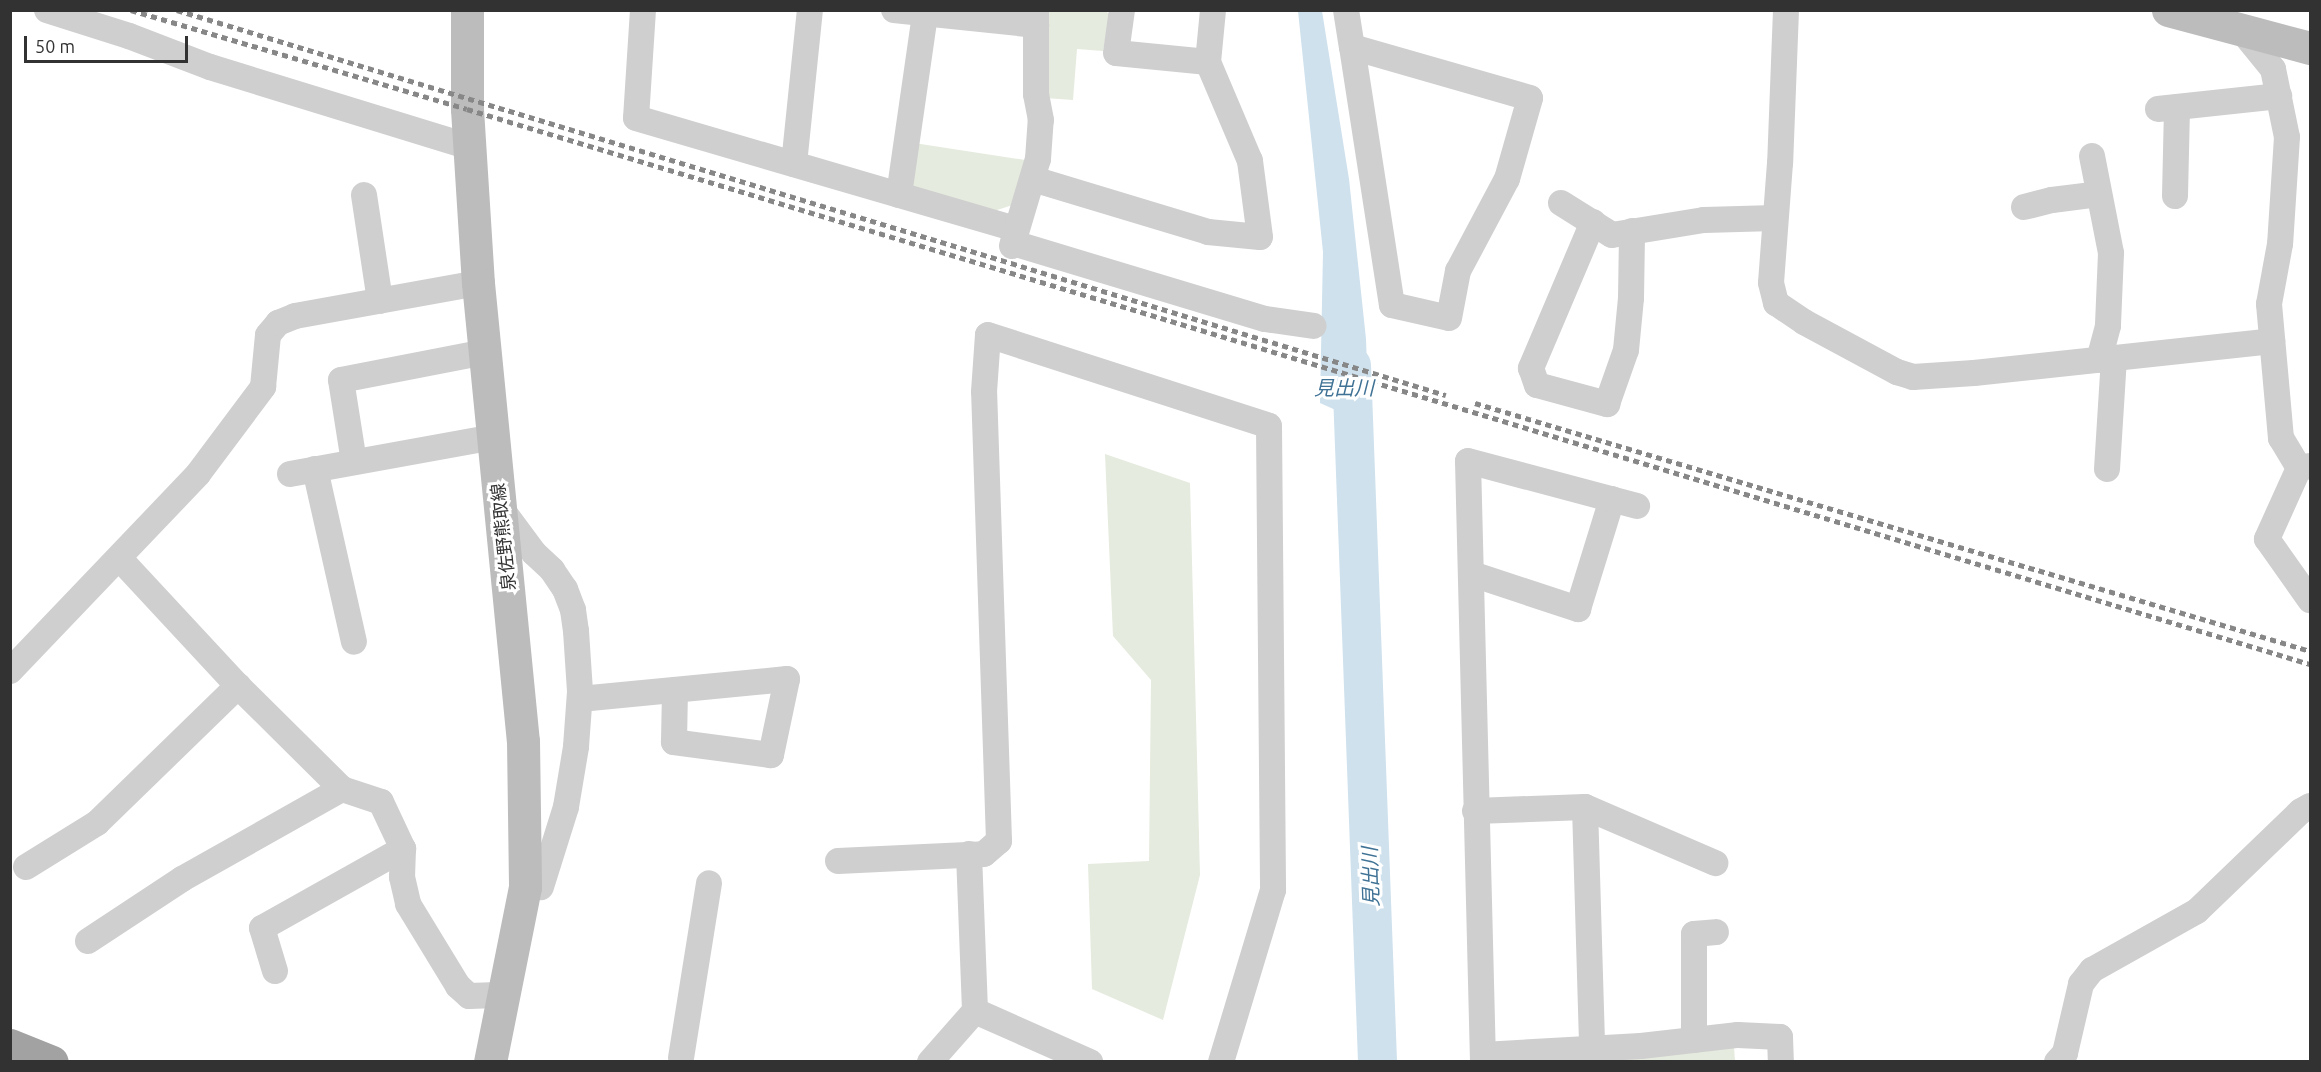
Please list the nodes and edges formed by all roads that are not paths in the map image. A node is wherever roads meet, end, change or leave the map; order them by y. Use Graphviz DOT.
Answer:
graph roads {
  1 [pos="47,10"];
  2 [pos="467,10"];
  3 [pos="643,10"];
  4 [pos="810,10"];
  5 [pos="1122,10"];
  6 [pos="1213,10"];
  7 [pos="1346,10"];
  8 [pos="1786,10"];
  9 [pos="2168,10"];
  10 [pos="914,12"];
  11 [pos="1036,18"];
  12 [pos="2242,31"];
  13 [pos="1352,47"];
  14 [pos="2310,48"];
  15 [pos="1208,62"];
  16 [pos="2279,96"];
  17 [pos="470,147"];
  18 [pos="2092,156"];
  19 [pos="794,164"];
  20 [pos="1033,178"];
  21 [pos="2099,194"];
  22 [pos="364,195"];
  23 [pos="899,195"];
  24 [pos="2175,196"];
  25 [pos="1561,203"];
  26 [pos="2024,207"];
  27 [pos="1774,218"];
  28 [pos="1593,222"];
  29 [pos="1632,231"];
  30 [pos="1013,241"];
  31 [pos="478,283"];
  32 [pos="380,301"];
  33 [pos="1314,326"];
  34 [pos="2272,341"];
  35 [pos="485,352"];
  36 [pos="2106,359"];
  37 [pos="493,437"];
  38 [pos="354,462"];
  39 [pos="2305,467"];
  40 [pos="2107,469"];
  41 [pos="1612,499"];
  42 [pos="1637,506"];
  43 [pos="500,507"];
  44 [pos="120,559"];
  45 [pos="1472,574"];
  46 [pos="2310,600"];
  47 [pos="354,642"];
  48 [pos="10,671"];
  49 [pos="238,686"];
  50 [pos="675,690"];
  51 [pos="580,699"];
  52 [pos="342,789"];
  53 [pos="2310,806"];
  54 [pos="1585,807"];
  55 [pos="1475,811"];
  56 [pos="403,849"];
  57 [pos="969,854"];
  58 [pos="838,861"];
  59 [pos="1715,863"];
  60 [pos="26,867"];
  61 [pos="709,883"];
  62 [pos="541,886"];
  63 [pos="1716,932"];
  64 [pos="88,941"];
  65 [pos="275,971"];
  66 [pos="505,995"];
  67 [pos="975,1011"];
  68 [pos="1694,1040"];
  69 [pos="10,1045"];
  70 [pos="1592,1049"];
  71 [pos="681,1058"];
  72 [pos="1483,1058"];
  73 [pos="52,1062"];
  74 [pos="490,1062"];
  75 [pos="930,1062"];
  76 [pos="1089,1062"];
  77 [pos="1221,1062"];
  78 [pos="1781,1062"];
  79 [pos="2057,1062"];
  1 -- 17 [label="street"];
  2 -- 17 [label="main road, 泉佐野熊取線"];
  3 -- 19 [label="street"];
  4 -- 19 [label="street"];
  5 -- 15 [label="street"];
  6 -- 15 [label="street"];
  7 -- 13 [label="street"];
  8 -- 27 [label="street"];
  9 -- 12 [label="main road"];
  10 -- 11 [label="street"];
  10 -- 23 [label="street"];
  11 -- 20 [label="street"];
  12 -- 14 [label="main road"];
  12 -- 16 [label="street"];
  13 -- 13 [label="street"];
  15 -- 20 [label="street"];
  16 -- 24 [label="street"];
  16 -- 34 [label="street"];
  17 -- 31 [label="main road, 泉佐野熊取線"];
  18 -- 21 [label="street"];
  19 -- 23 [label="street"];
  20 -- 30 [label="street"];
  21 -- 26 [label="street"];
  21 -- 36 [label="street"];
  22 -- 32 [label="street"];
  23 -- 30 [label="street"];
  25 -- 28 [label="street"];
  27 -- 29 [label="street"];
  27 -- 36 [label="street"];
  28 -- 29 [label="street"];
  28 -- 29 [label="street"];
  30 -- 33 [label="street"];
  31 -- 32 [label="street"];
  31 -- 35 [label="main road, 泉佐野熊取線"];
  32 -- 44 [label="street"];
  34 -- 36 [label="street"];
  34 -- 39 [label="street"];
  35 -- 37 [label="main road, 泉佐野熊取線"];
  35 -- 38 [label="street"];
  36 -- 40 [label="street"];
  37 -- 38 [label="street"];
  37 -- 43 [label="main road, 泉佐野熊取線"];
  38 -- 47 [label="street"];
  39 -- 46 [label="street"];
  41 -- 42 [label="street"];
  41 -- 45 [label="street"];
  41 -- 45 [label="street"];
  43 -- 51 [label="street"];
  43 -- 66 [label="main road, 泉佐野熊取線"];
  44 -- 48 [label="street"];
  44 -- 49 [label="street"];
  45 -- 55 [label="street"];
  49 -- 52 [label="street"];
  49 -- 60 [label="street"];
  50 -- 50 [label="street"];
  50 -- 51 [label="street"];
  51 -- 62 [label="street"];
  52 -- 56 [label="street"];
  52 -- 64 [label="street"];
  53 -- 79 [label="street"];
  54 -- 55 [label="street"];
  54 -- 59 [label="street"];
  54 -- 70 [label="street"];
  55 -- 72 [label="street"];
  56 -- 65 [label="street"];
  56 -- 66 [label="street"];
  57 -- 58 [label="street"];
  57 -- 67 [label="street"];
  57 -- 77 [label="street"];
  61 -- 71 [label="street"];
  63 -- 68 [label="street"];
  66 -- 74 [label="main road, 泉佐野熊取線"];
  67 -- 75 [label="street"];
  67 -- 76 [label="street"];
  68 -- 70 [label="street"];
  68 -- 78 [label="street"];
  69 -- 73 [label="highway"];
  70 -- 72 [label="street"];
}
